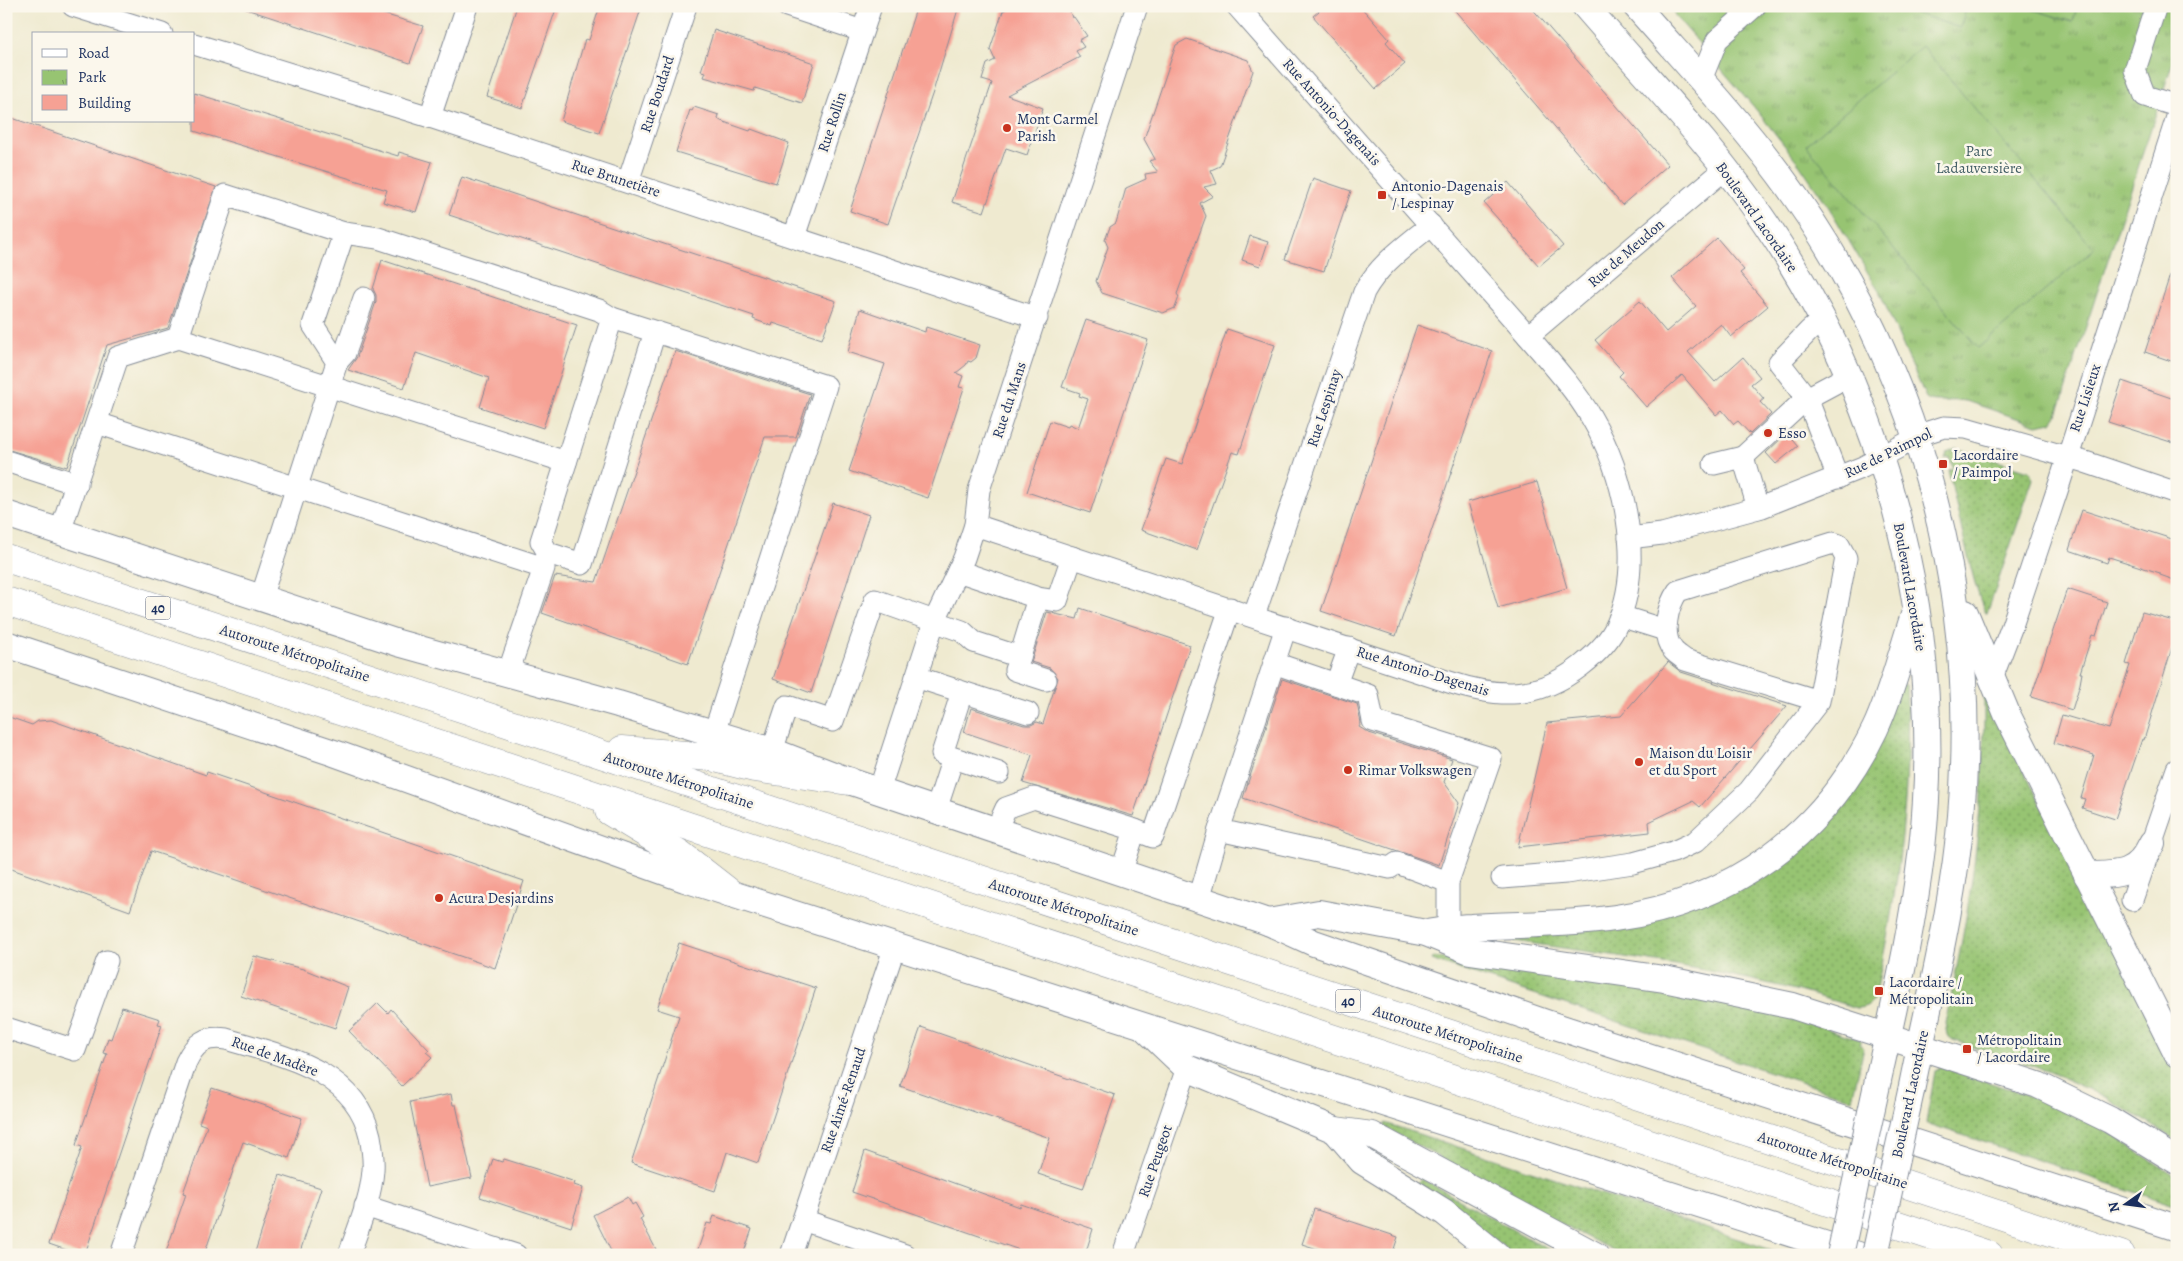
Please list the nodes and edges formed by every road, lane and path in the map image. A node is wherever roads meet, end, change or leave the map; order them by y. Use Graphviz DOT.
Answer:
graph roads {
  1 [pos="73,6"];
  2 [pos="467,6"];
  3 [pos="686,6"];
  4 [pos="787,6"];
  5 [pos="870,6"];
  6 [pos="1138,6"];
  7 [pos="1237,6"];
  8 [pos="1585,6"];
  9 [pos="1637,6"];
  10 [pos="1756,6"];
  11 [pos="2156,6"];
  12 [pos="862,31"];
  13 [pos="156,32"];
  14 [pos="195,44"];
  15 [pos="1701,80"];
  16 [pos="2177,106"];
  17 [pos="430,117"];
  18 [pos="2177,117"];
  19 [pos="1725,169"];
  20 [pos="628,182"];
  21 [pos="1432,225"];
  22 [pos="344,233"];
  23 [pos="794,237"];
  24 [pos="364,298"];
  25 [pos="612,318"];
  26 [pos="1037,318"];
  27 [pos="1823,319"];
  28 [pos="655,332"];
  29 [pos="1528,336"];
  30 [pos="178,338"];
  31 [pos="337,362"];
  32 [pos="1850,376"];
  33 [pos="330,387"];
  34 [pos="1807,398"];
  35 [pos="97,424"];
  36 [pos="1916,438"];
  37 [pos="1743,457"];
  38 [pos="2067,457"];
  39 [pos="1880,458"];
  40 [pos="6,461"];
  41 [pos="566,462"];
  42 [pos="1714,464"];
  43 [pos="1838,478"];
  44 [pos="76,484"];
  45 [pos="297,488"];
  46 [pos="2177,492"];
  47 [pos="1758,508"];
  48 [pos="6,514"];
  49 [pos="975,525"];
  50 [pos="60,532"];
  51 [pos="1629,538"];
  52 [pos="1072,557"];
  53 [pos="6,558"];
  54 [pos="546,561"];
  55 [pos="958,571"];
  56 [pos="1952,580"];
  57 [pos="261,598"];
  58 [pos="1038,598"];
  59 [pos="6,601"];
  60 [pos="1230,608"];
  61 [pos="1916,609"];
  62 [pos="1254,616"];
  63 [pos="1620,616"];
  64 [pos="934,622"];
  65 [pos="1286,627"];
  66 [pos="1665,630"];
  67 [pos="6,644"];
  68 [pos="1349,648"];
  69 [pos="1020,657"];
  70 [pos="1274,663"];
  71 [pos="508,673"];
  72 [pos="916,677"];
  73 [pos="1992,678"];
  74 [pos="1046,680"];
  75 [pos="1336,684"];
  76 [pos="962,692"];
  77 [pos="1819,701"];
  78 [pos="1028,713"];
  79 [pos="714,733"];
  80 [pos="576,746"];
  81 [pos="772,751"];
  82 [pos="953,758"];
  83 [pos="2177,769"];
  84 [pos="999,773"];
  85 [pos="849,781"];
  86 [pos="567,785"];
  87 [pos="879,791"];
  88 [pos="936,810"];
  89 [pos="996,830"];
  90 [pos="1135,830"];
  91 [pos="1219,830"];
  92 [pos="2152,843"];
  93 [pos="1121,872"];
  94 [pos="2087,875"];
  95 [pos="1502,878"];
  96 [pos="1448,882"];
  97 [pos="730,893"];
  98 [pos="1199,899"];
  99 [pos="2132,900"];
  100 [pos="1268,922"];
  101 [pos="1437,932"];
  102 [pos="896,946"];
  103 [pos="107,961"];
  104 [pos="1142,1026"];
  105 [pos="6,1028"];
  106 [pos="1887,1036"];
  107 [pos="1919,1047"];
  108 [pos="2177,1054"];
  109 [pos="1187,1068"];
  110 [pos="1334,1130"];
  111 [pos="2177,1161"];
  112 [pos="366,1206"];
  113 [pos="803,1220"];
  114 [pos="2177,1228"];
  115 [pos="121,1255"];
  116 [pos="349,1255"];
  117 [pos="516,1255"];
  118 [pos="791,1255"];
  119 [pos="905,1255"];
  120 [pos="1123,1255"];
  121 [pos="1497,1255"];
  122 [pos="1596,1255"];
  123 [pos="1840,1255"];
  124 [pos="1858,1255"];
  125 [pos="1875,1255"];
  126 [pos="1989,1255"];
  127 [pos="2122,1255"];
  1 -- 13 [label="street"];
  2 -- 17 [label="street"];
  3 -- 20 [label="street, Rue Boudard"];
  4 -- 12 [label="street"];
  5 -- 12 [label="street, Rue Rollin"];
  6 -- 26 [label="street, Rue du Mans"];
  7 -- 21 [label="street, Rue Antonio-Dagenais"];
  8 -- 19 [label="main road, Boulevard Lacordaire"];
  9 -- 15 [label="main road, Boulevard Lacordaire"];
  10 -- 15 [label="street"];
  11 -- 16 [label="street"];
  12 -- 23 [label="street, Rue Rollin"];
  14 -- 17 [label="street, Rue Brunetière"];
  15 -- 36 [label="main road, Boulevard Lacordaire"];
  17 -- 20 [label="street, Rue Brunetière"];
  18 -- 38 [label="street, Rue Lisieux"];
  19 -- 27 [label="main road, Boulevard Lacordaire"];
  19 -- 29 [label="street, Rue de Meudon"];
  20 -- 23 [label="street, Rue Brunetière"];
  21 -- 29 [label="street, Rue Antonio-Dagenais"];
  21 -- 62 [label="street, Rue Lespinay"];
  22 -- 25 [label="street"];
  22 -- 30 [label="street"];
  22 -- 31 [label="street"];
  23 -- 26 [label="street, Rue Brunetière"];
  24 -- 31 [label="street"];
  25 -- 28 [label="street"];
  25 -- 41 [label="street"];
  26 -- 49 [label="street, Rue du Mans"];
  27 -- 32 [label="main road, Boulevard Lacordaire"];
  27 -- 34 [label="street"];
  28 -- 54 [label="street"];
  28 -- 79 [label="street"];
  29 -- 51 [label="street, Rue Antonio-Dagenais"];
  30 -- 33 [label="street"];
  30 -- 35 [label="street"];
  31 -- 33 [label="street"];
  32 -- 34 [label="street"];
  32 -- 39 [label="main road, Boulevard Lacordaire"];
  33 -- 41 [label="street"];
  33 -- 45 [label="street"];
  34 -- 37 [label="street"];
  34 -- 43 [label="street"];
  35 -- 44 [label="street"];
  35 -- 45 [label="street"];
  36 -- 38 [label="street, Rue de Paimpol"];
  36 -- 39 [label="street, Rue de Paimpol"];
  36 -- 56 [label="main road, Boulevard Lacordaire"];
  37 -- 42 [label="street"];
  37 -- 47 [label="street"];
  38 -- 46 [label="street, Rue de Paimpol"];
  38 -- 73 [label="street, Rue Lisieux"];
  39 -- 43 [label="street, Rue de Paimpol"];
  39 -- 61 [label="main road, Boulevard Lacordaire"];
  40 -- 44 [label="street"];
  41 -- 54 [label="street"];
  43 -- 47 [label="street, Rue de Paimpol"];
  44 -- 50 [label="street"];
  45 -- 54 [label="street"];
  45 -- 57 [label="street"];
  47 -- 51 [label="street, Rue de Paimpol"];
  48 -- 50 [label="main road"];
  49 -- 52 [label="street, Rue Antonio-Dagenais"];
  49 -- 55 [label="street, Rue du Mans"];
  50 -- 57 [label="main road"];
  51 -- 63 [label="street, Rue Antonio-Dagenais"];
  52 -- 58 [label="street"];
  52 -- 60 [label="street, Rue Antonio-Dagenais"];
  53 -- 80 [label="highway, Autoroute Métropolitaine / 40"];
  54 -- 71 [label="street"];
  55 -- 58 [label="street"];
  55 -- 64 [label="street, Rue du Mans"];
  56 -- 73 [label="main road"];
  56 -- 107 [label="main road, Boulevard Lacordaire"];
  57 -- 71 [label="main road"];
  58 -- 69 [label="street"];
  59 -- 86 [label="highway"];
  60 -- 62 [label="street, Rue Antonio-Dagenais"];
  60 -- 90 [label="street"];
  61 -- 101 [label="main road"];
  61 -- 106 [label="main road, Boulevard Lacordaire"];
  62 -- 65 [label="street, Rue Antonio-Dagenais"];
  63 -- 66 [label="street"];
  63 -- 68 [label="street, Rue Antonio-Dagenais"];
  64 -- 69 [label="street"];
  64 -- 72 [label="street, Rue du Mans"];
  64 -- 81 [label="street"];
  65 -- 68 [label="street, Rue Antonio-Dagenais"];
  65 -- 70 [label="street"];
  66 -- 77 [label="street"];
  66 -- 77 [label="street"];
  67 -- 97 [label="main road"];
  68 -- 75 [label="street"];
  69 -- 74 [label="street"];
  70 -- 75 [label="street"];
  70 -- 91 [label="street"];
  71 -- 79 [label="main road"];
  72 -- 76 [label="street"];
  72 -- 87 [label="street, Rue du Mans"];
  73 -- 94 [label="main road"];
  75 -- 96 [label="street"];
  76 -- 78 [label="street"];
  76 -- 82 [label="street"];
  77 -- 95 [label="street"];
  79 -- 81 [label="main road"];
  80 -- 85 [label="highway"];
  80 -- 127 [label="highway, Autoroute Métropolitaine / 40"];
  81 -- 85 [label="main road"];
  82 -- 84 [label="street"];
  82 -- 88 [label="street"];
  83 -- 92 [label="street"];
  85 -- 87 [label="main road"];
  86 -- 97 [label="highway"];
  86 -- 126 [label="highway"];
  87 -- 88 [label="main road"];
  88 -- 89 [label="main road"];
  89 -- 90 [label="street"];
  89 -- 93 [label="main road"];
  90 -- 93 [label="street"];
  91 -- 96 [label="street"];
  91 -- 98 [label="street"];
  92 -- 94 [label="main road"];
  92 -- 99 [label="street"];
  93 -- 98 [label="main road"];
  94 -- 108 [label="main road"];
  96 -- 101 [label="street"];
  97 -- 102 [label="main road"];
  98 -- 100 [label="main road"];
  100 -- 101 [label="main road"];
  100 -- 114 [label="main road"];
  101 -- 106 [label="main road"];
  102 -- 104 [label="main road"];
  102 -- 113 [label="street, Rue Aimé-Renaud"];
  103 -- 105 [label="street"];
  104 -- 109 [label="main road"];
  104 -- 124 [label="main road"];
  106 -- 107 [label="main road"];
  106 -- 123 [label="main road, Boulevard Lacordaire, bridge"];
  107 -- 111 [label="main road"];
  107 -- 125 [label="main road, Boulevard Lacordaire, bridge"];
  109 -- 110 [label="main road"];
  109 -- 120 [label="street, Rue Peugeot"];
  110 -- 121 [label="main road"];
  110 -- 122 [label="main road"];
  112 -- 115 [label="street, Rue de Madère"];
  112 -- 116 [label="street, Rue de Madère"];
  112 -- 117 [label="street"];
  113 -- 118 [label="street, Rue Aimé-Renaud"];
  113 -- 119 [label="street"];
}
